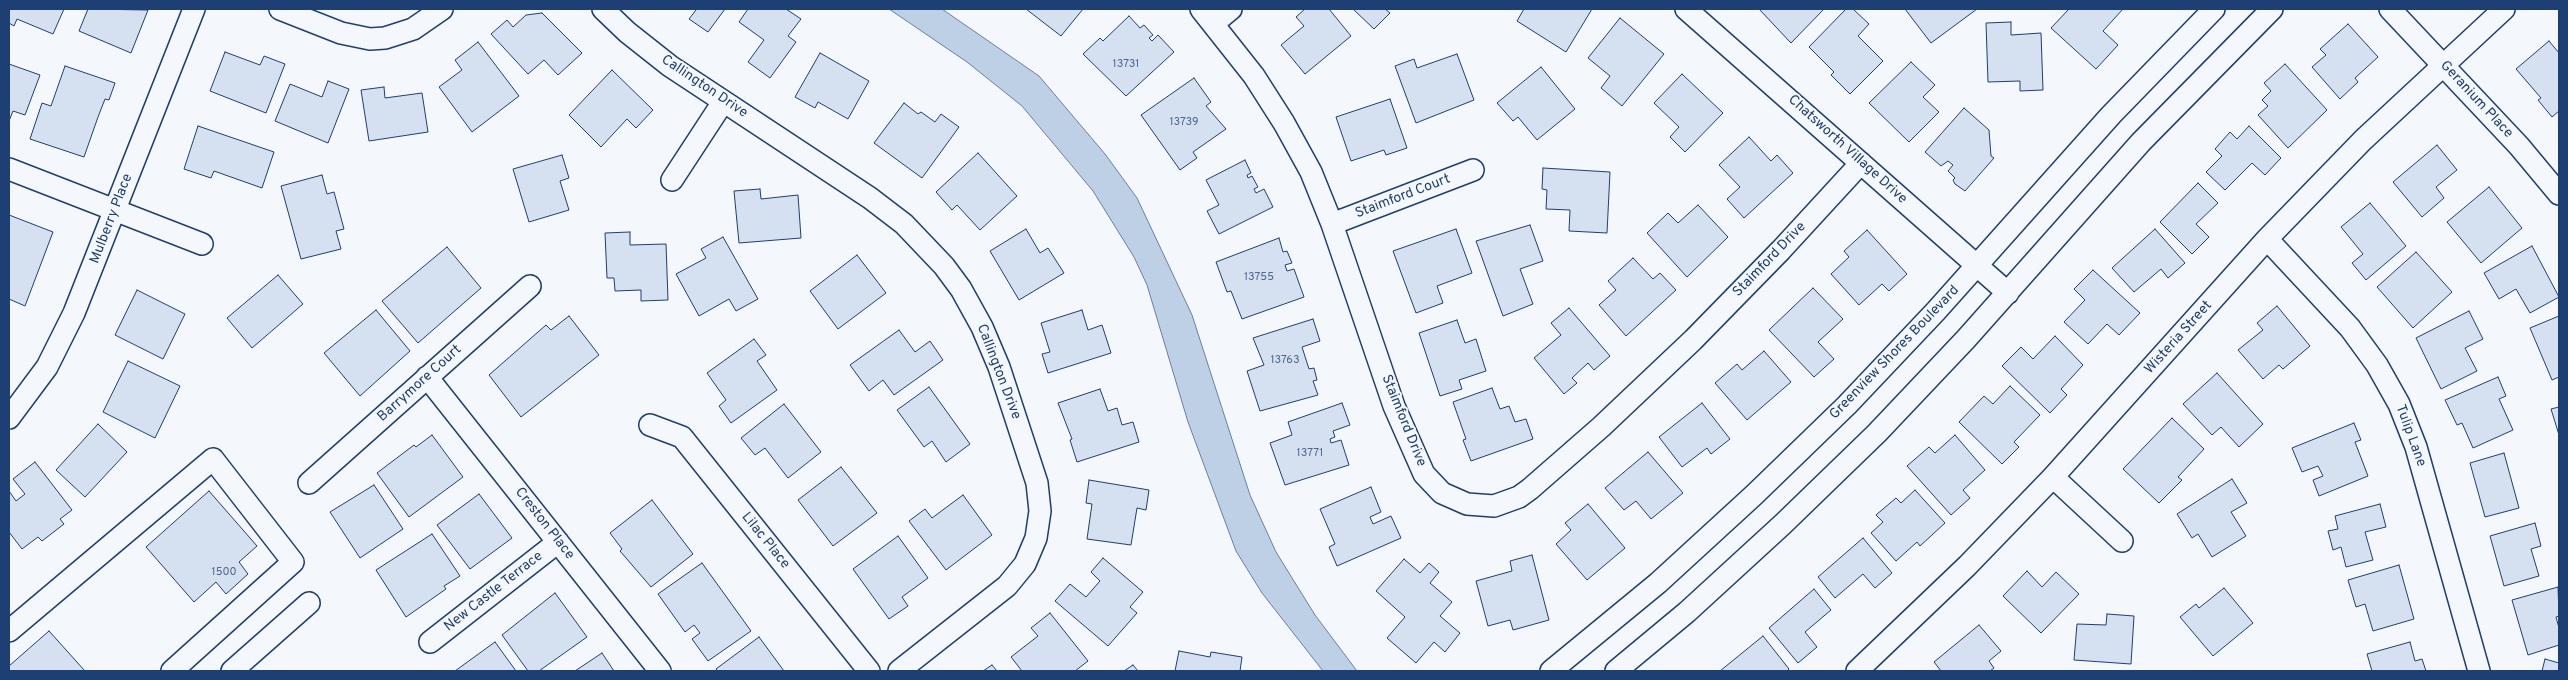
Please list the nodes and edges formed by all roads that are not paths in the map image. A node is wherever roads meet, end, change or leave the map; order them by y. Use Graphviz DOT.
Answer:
graph roads {
  1 [pos="194,9"];
  2 [pos="280,9"];
  3 [pos="442,9"];
  4 [pos="603,9"];
  5 [pos="1231,9"];
  6 [pos="1686,9"];
  7 [pos="2214,9"];
  8 [pos="2272,9"];
  9 [pos="2390,9"];
  10 [pos="2504,9"];
  11 [pos="1207,16"];
  12 [pos="2442,64"];
  13 [pos="723,102"];
  14 [pos="1861,163"];
  15 [pos="9,169"];
  16 [pos="1473,170"];
  17 [pos="672,180"];
  18 [pos="2559,194"];
  19 [pos="115,210"];
  20 [pos="1332,224"];
  21 [pos="2268,239"];
  22 [pos="202,244"];
  23 [pos="1977,266"];
  24 [pos="530,286"];
  25 [pos="2008,293"];
  26 [pos="427,377"];
  27 [pos="9,418"];
  28 [pos="650,424"];
  29 [pos="2053,477"];
  30 [pos="309,483"];
  31 [pos="2122,541"];
  32 [pos="558,542"];
  33 [pos="309,602"];
  34 [pos="9,630"];
  35 [pos="430,642"];
  36 [pos="1870,667"];
  37 [pos="1558,669"];
  38 [pos="172,671"];
  39 [pos="232,671"];
  40 [pos="660,671"];
  41 [pos="869,671"];
  42 [pos="899,671"];
  43 [pos="1616,671"];
  44 [pos="2479,671"];
  1 -- 19 [label="street, Mulberry Place"];
  2 -- 3 [label="street"];
  4 -- 13 [label="street, Callington Drive"];
  5 -- 11 [label="street"];
  6 -- 14 [label="street, Chatsworth Village Drive"];
  7 -- 23 [label="street, Greenview Shores Boulevard"];
  8 -- 25 [label="street"];
  9 -- 12 [label="street, Geranium Place"];
  10 -- 12 [label="street, Wisteria Street"];
  11 -- 20 [label="street, Staimford Drive"];
  12 -- 18 [label="street, Geranium Place"];
  12 -- 21 [label="street, Wisteria Street"];
  13 -- 17 [label="street"];
  13 -- 42 [label="street, Callington Drive"];
  14 -- 20 [label="street, Staimford Drive"];
  14 -- 23 [label="street, Chatsworth Village Drive"];
  15 -- 19 [label="street"];
  16 -- 20 [label="street, Staimford Court"];
  19 -- 22 [label="street"];
  19 -- 27 [label="street, Mulberry Place"];
  21 -- 29 [label="street, Wisteria Street"];
  21 -- 44 [label="street, Tulip Lane"];
  23 -- 25 [label="street, Chatsworth Village Drive"];
  23 -- 37 [label="street, Greenview Shores Boulevard"];
  24 -- 26 [label="street, Barrymore Court"];
  25 -- 43 [label="street"];
  26 -- 30 [label="street, Barrymore Court"];
  26 -- 32 [label="street, Creston Place"];
  28 -- 41 [label="street, Lilac Place"];
  29 -- 31 [label="street"];
  29 -- 36 [label="street, Wisteria Street"];
  32 -- 35 [label="street, New Castle Terrace"];
  32 -- 40 [label="street, Creston Place"];
  33 -- 39 [label="street"];
  34 -- 38 [label="street"];
}
